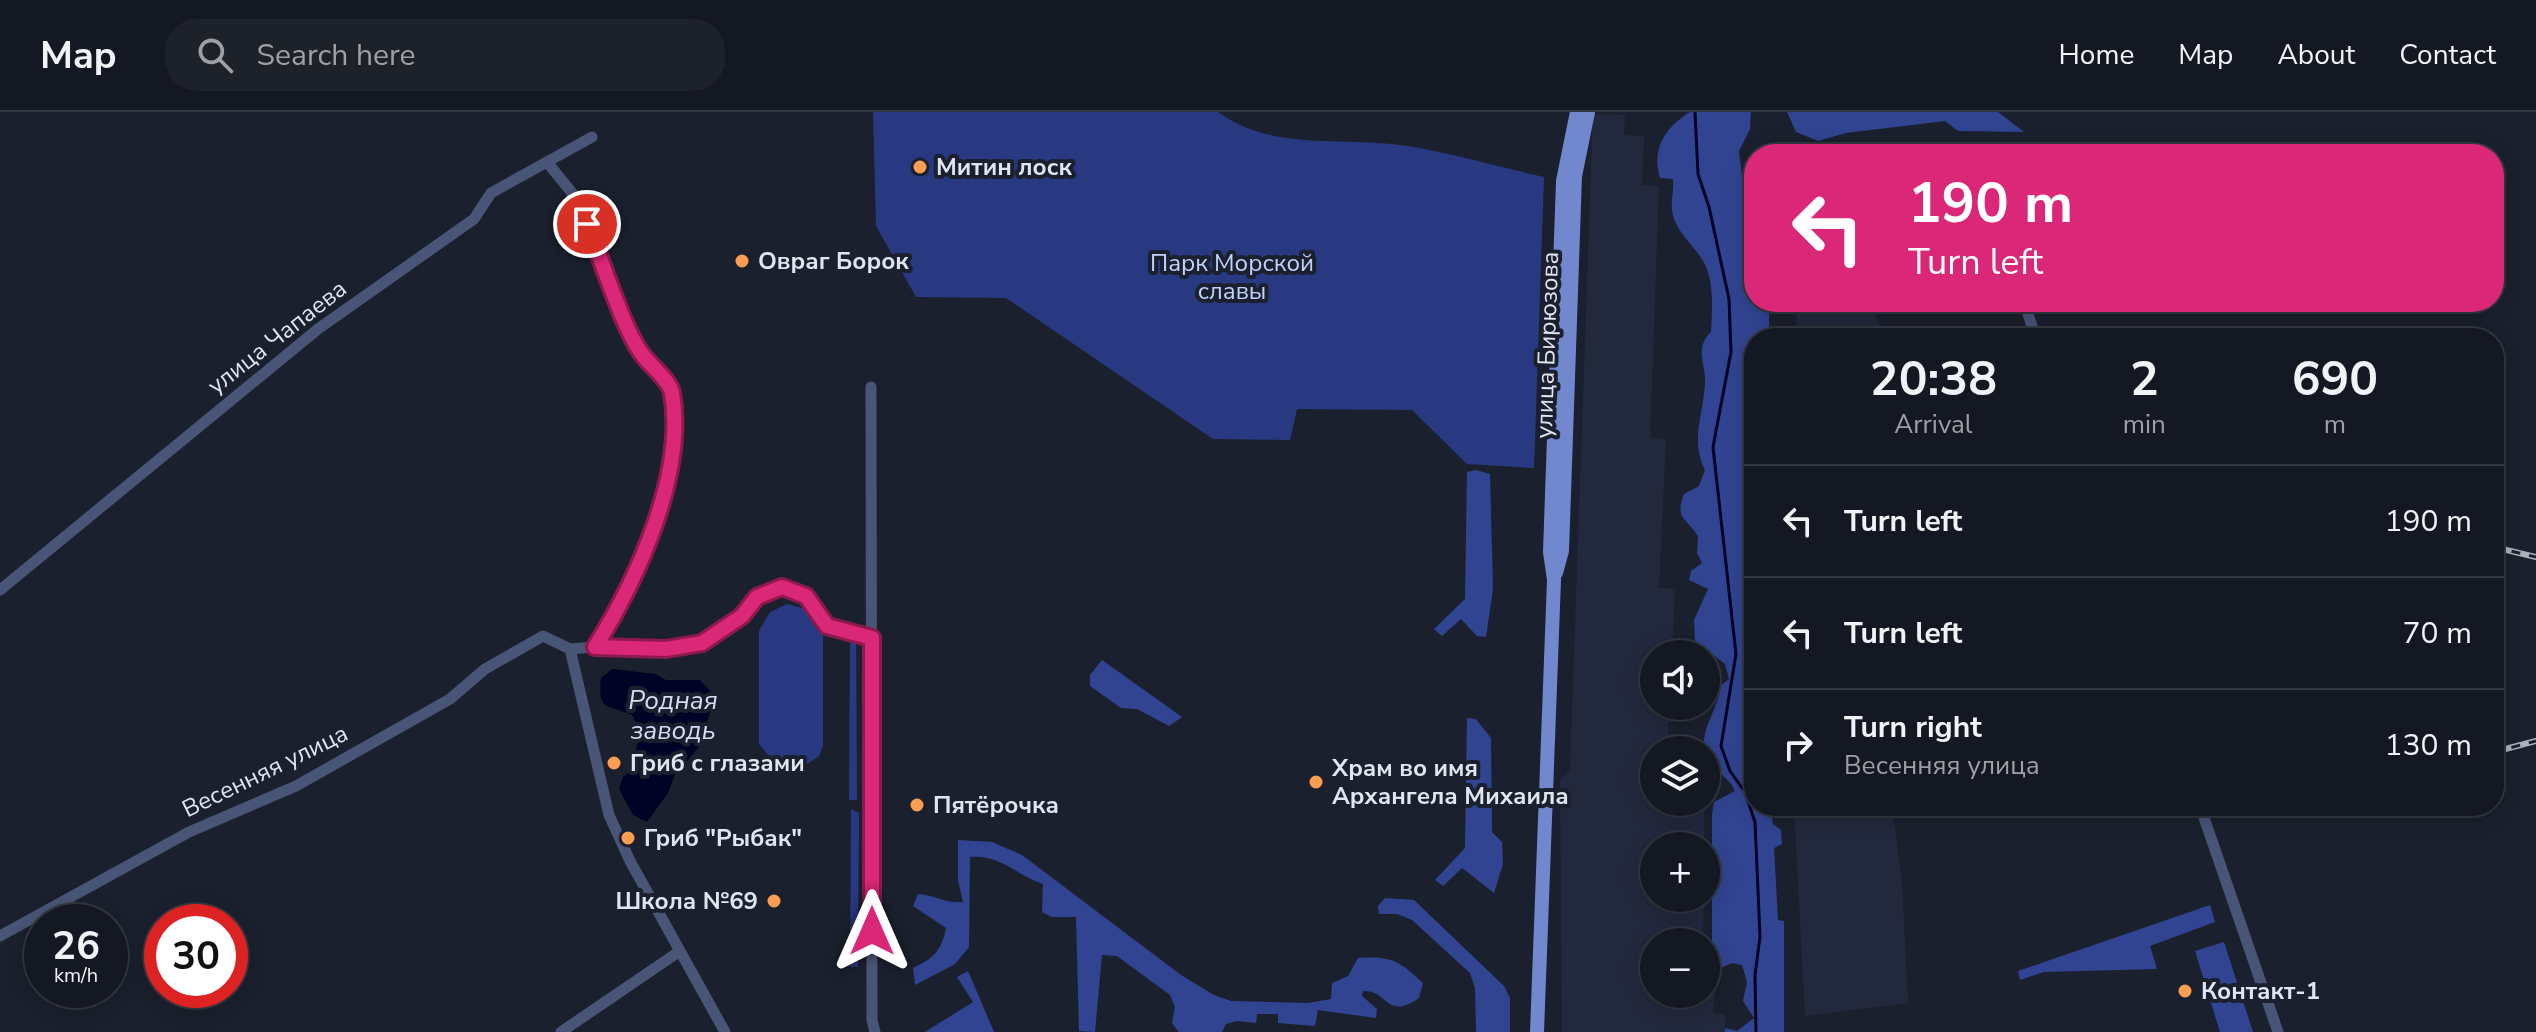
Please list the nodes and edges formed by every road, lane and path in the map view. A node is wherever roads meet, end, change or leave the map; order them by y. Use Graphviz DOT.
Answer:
graph roads {
  1 [pos="1577,112"];
  2 [pos="1588,112"];
  3 [pos="592,137"];
  4 [pos="547,162"];
  5 [pos="871,387"];
  6 [pos="1554,580"];
  7 [pos="0,590"];
  8 [pos="872,638"];
  9 [pos="595,647"];
  10 [pos="570,649"];
  11 [pos="2203,816"];
  12 [pos="0,936"];
  13 [pos="680,951"];
  14 [pos="561,1032"];
  15 [pos="725,1032"];
  16 [pos="875,1032"];
  17 [pos="1537,1032"];
  18 [pos="2278,1032"];
  1 -- 6 [label="main road, улица Бирюзова"];
  2 -- 6 [label="main road, улица Бирюзова"];
  3 -- 4 [label="street, улица Чапаева"];
  4 -- 7 [label="street, улица Чапаева"];
  4 -- 9 [label="street"];
  5 -- 8 [label="street"];
  6 -- 17 [label="main road, улица Бирюзова"];
  8 -- 9 [label="street"];
  8 -- 16 [label="street"];
  9 -- 10 [label="street"];
  10 -- 12 [label="street, Весенняя улица"];
  10 -- 13 [label="street"];
  11 -- 18 [label="street"];
  13 -- 14 [label="street"];
  13 -- 15 [label="street"];
}
